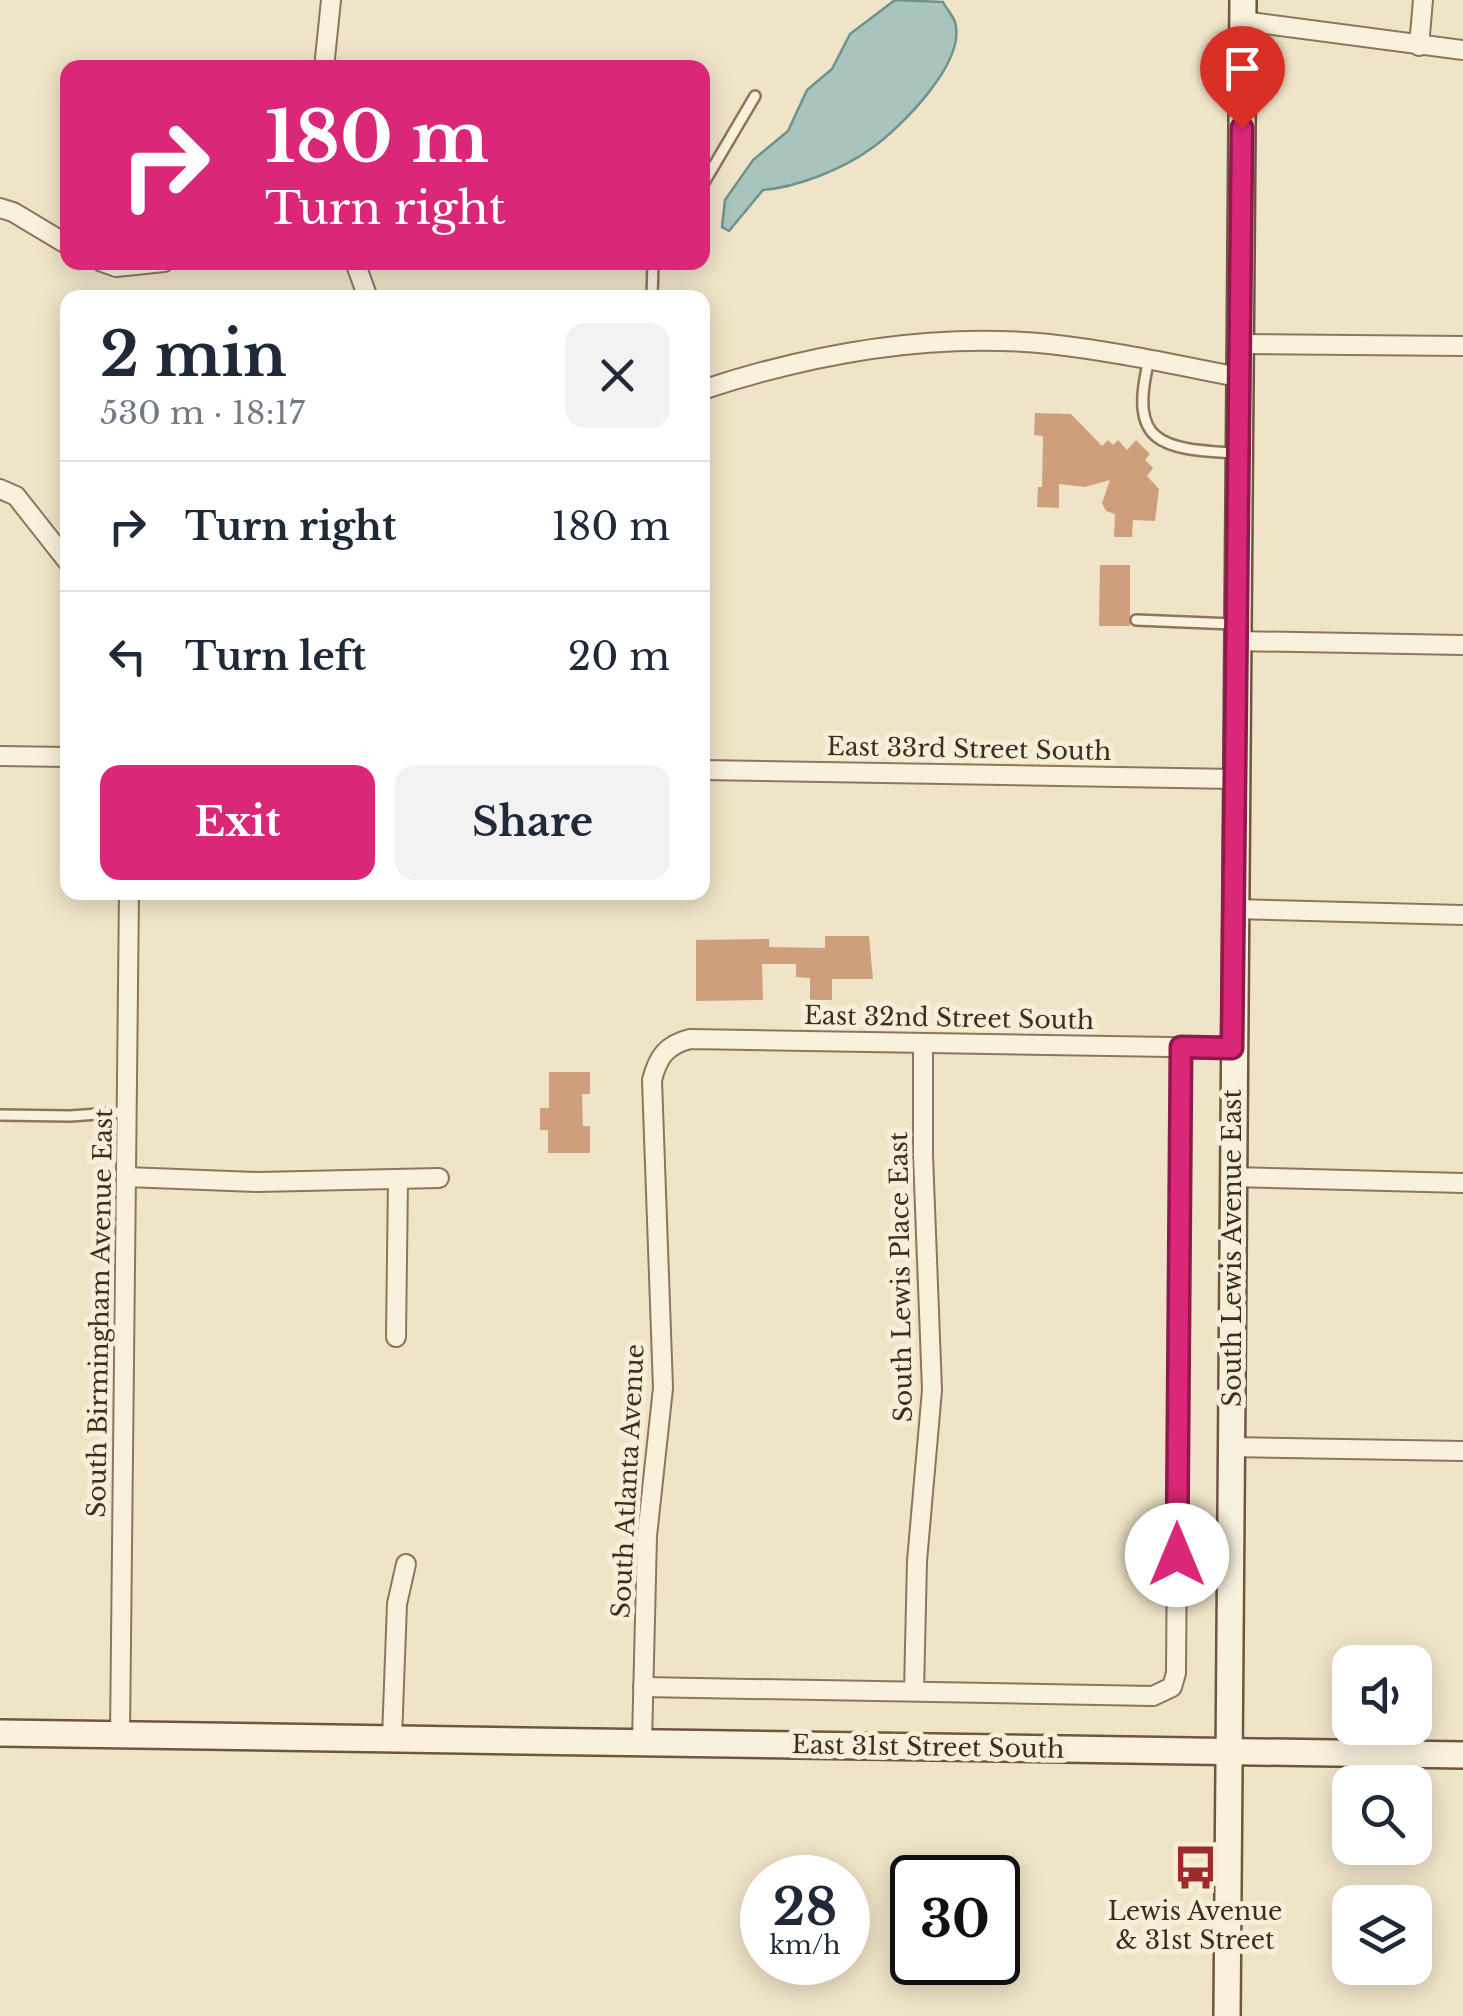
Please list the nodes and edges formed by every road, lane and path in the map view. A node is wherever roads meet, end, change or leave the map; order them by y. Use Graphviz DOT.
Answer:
graph roads {
  1 [pos="331,0"];
  2 [pos="1423,0"];
  3 [pos="1243,10"];
  4 [pos="1419,46"];
  5 [pos="1463,50"];
  6 [pos="325,60"];
  7 [pos="755,96"];
  8 [pos="710,174"];
  9 [pos="0,208"];
  10 [pos="60,240"];
  11 [pos="1239,344"];
  12 [pos="1463,346"];
  13 [pos="1150,360"];
  14 [pos="1238,377"];
  15 [pos="710,387"];
  16 [pos="1238,453"];
  17 [pos="0,489"];
  18 [pos="60,552"];
  19 [pos="1136,620"];
  20 [pos="1236,632"];
  21 [pos="1463,645"];
  22 [pos="0,756"];
  23 [pos="60,758"];
  24 [pos="710,770"];
  25 [pos="1235,779"];
  26 [pos="129,900"];
  27 [pos="1235,908"];
  28 [pos="1463,914"];
  29 [pos="923,1042"];
  30 [pos="1181,1047"];
  31 [pos="668,1048"];
  32 [pos="1232,1048"];
  33 [pos="127,1112"];
  34 [pos="0,1115"];
  35 [pos="126,1176"];
  36 [pos="1231,1177"];
  37 [pos="439,1178"];
  38 [pos="398,1180"];
  39 [pos="1463,1183"];
  40 [pos="396,1337"];
  41 [pos="1231,1446"];
  42 [pos="1463,1451"];
  43 [pos="406,1564"];
  44 [pos="644,1687"];
  45 [pos="914,1691"];
  46 [pos="0,1733"];
  47 [pos="120,1735"];
  48 [pos="392,1738"];
  49 [pos="642,1742"];
  50 [pos="1227,1751"];
  51 [pos="1463,1755"];
  52 [pos="1227,2016"];
  1 -- 6 [label="street"];
  2 -- 4 [label="street"];
  3 -- 4 [label="street"];
  3 -- 11 [label="main road, South Lewis Avenue East"];
  4 -- 5 [label="street"];
  7 -- 8 [label="lane"];
  9 -- 10 [label="street"];
  11 -- 12 [label="street"];
  11 -- 14 [label="main road, South Lewis Avenue East"];
  13 -- 14 [label="street"];
  13 -- 15 [label="street"];
  13 -- 16 [label="lane"];
  14 -- 16 [label="main road, South Lewis Avenue East"];
  16 -- 20 [label="main road, South Lewis Avenue East"];
  17 -- 18 [label="street"];
  19 -- 20 [label="lane"];
  20 -- 21 [label="street"];
  20 -- 25 [label="main road, South Lewis Avenue East"];
  22 -- 23 [label="street"];
  24 -- 25 [label="street, East 33rd Street South"];
  25 -- 27 [label="main road, South Lewis Avenue East"];
  26 -- 33 [label="street, South Birmingham Avenue East"];
  27 -- 28 [label="street"];
  27 -- 32 [label="main road, South Lewis Avenue East"];
  29 -- 30 [label="street, East 32nd Street South"];
  29 -- 31 [label="street, East 32nd Street South"];
  29 -- 45 [label="street, South Lewis Place East"];
  30 -- 32 [label="street, East 32nd Street South"];
  30 -- 45 [label="street, South Lewis Avenue East"];
  31 -- 44 [label="street, South Atlanta Avenue"];
  32 -- 36 [label="main road, South Lewis Avenue East"];
  33 -- 34 [label="lane"];
  33 -- 35 [label="street, South Birmingham Avenue East"];
  35 -- 38 [label="street"];
  35 -- 47 [label="street, South Birmingham Avenue East"];
  36 -- 39 [label="street"];
  36 -- 41 [label="main road, South Lewis Avenue East"];
  37 -- 38 [label="street"];
  38 -- 40 [label="street"];
  41 -- 42 [label="street"];
  41 -- 50 [label="main road, South Lewis Avenue East"];
  43 -- 48 [label="street"];
  44 -- 45 [label="street"];
  44 -- 49 [label="street, South Atlanta Avenue"];
  46 -- 47 [label="main road, East 31st Street South"];
  47 -- 48 [label="main road, East 31st Street South"];
  48 -- 49 [label="main road, East 31st Street South"];
  49 -- 50 [label="main road, East 31st Street South"];
  50 -- 51 [label="main road, East 31st Street South"];
  50 -- 52 [label="main road, South Lewis Avenue East"];
}
